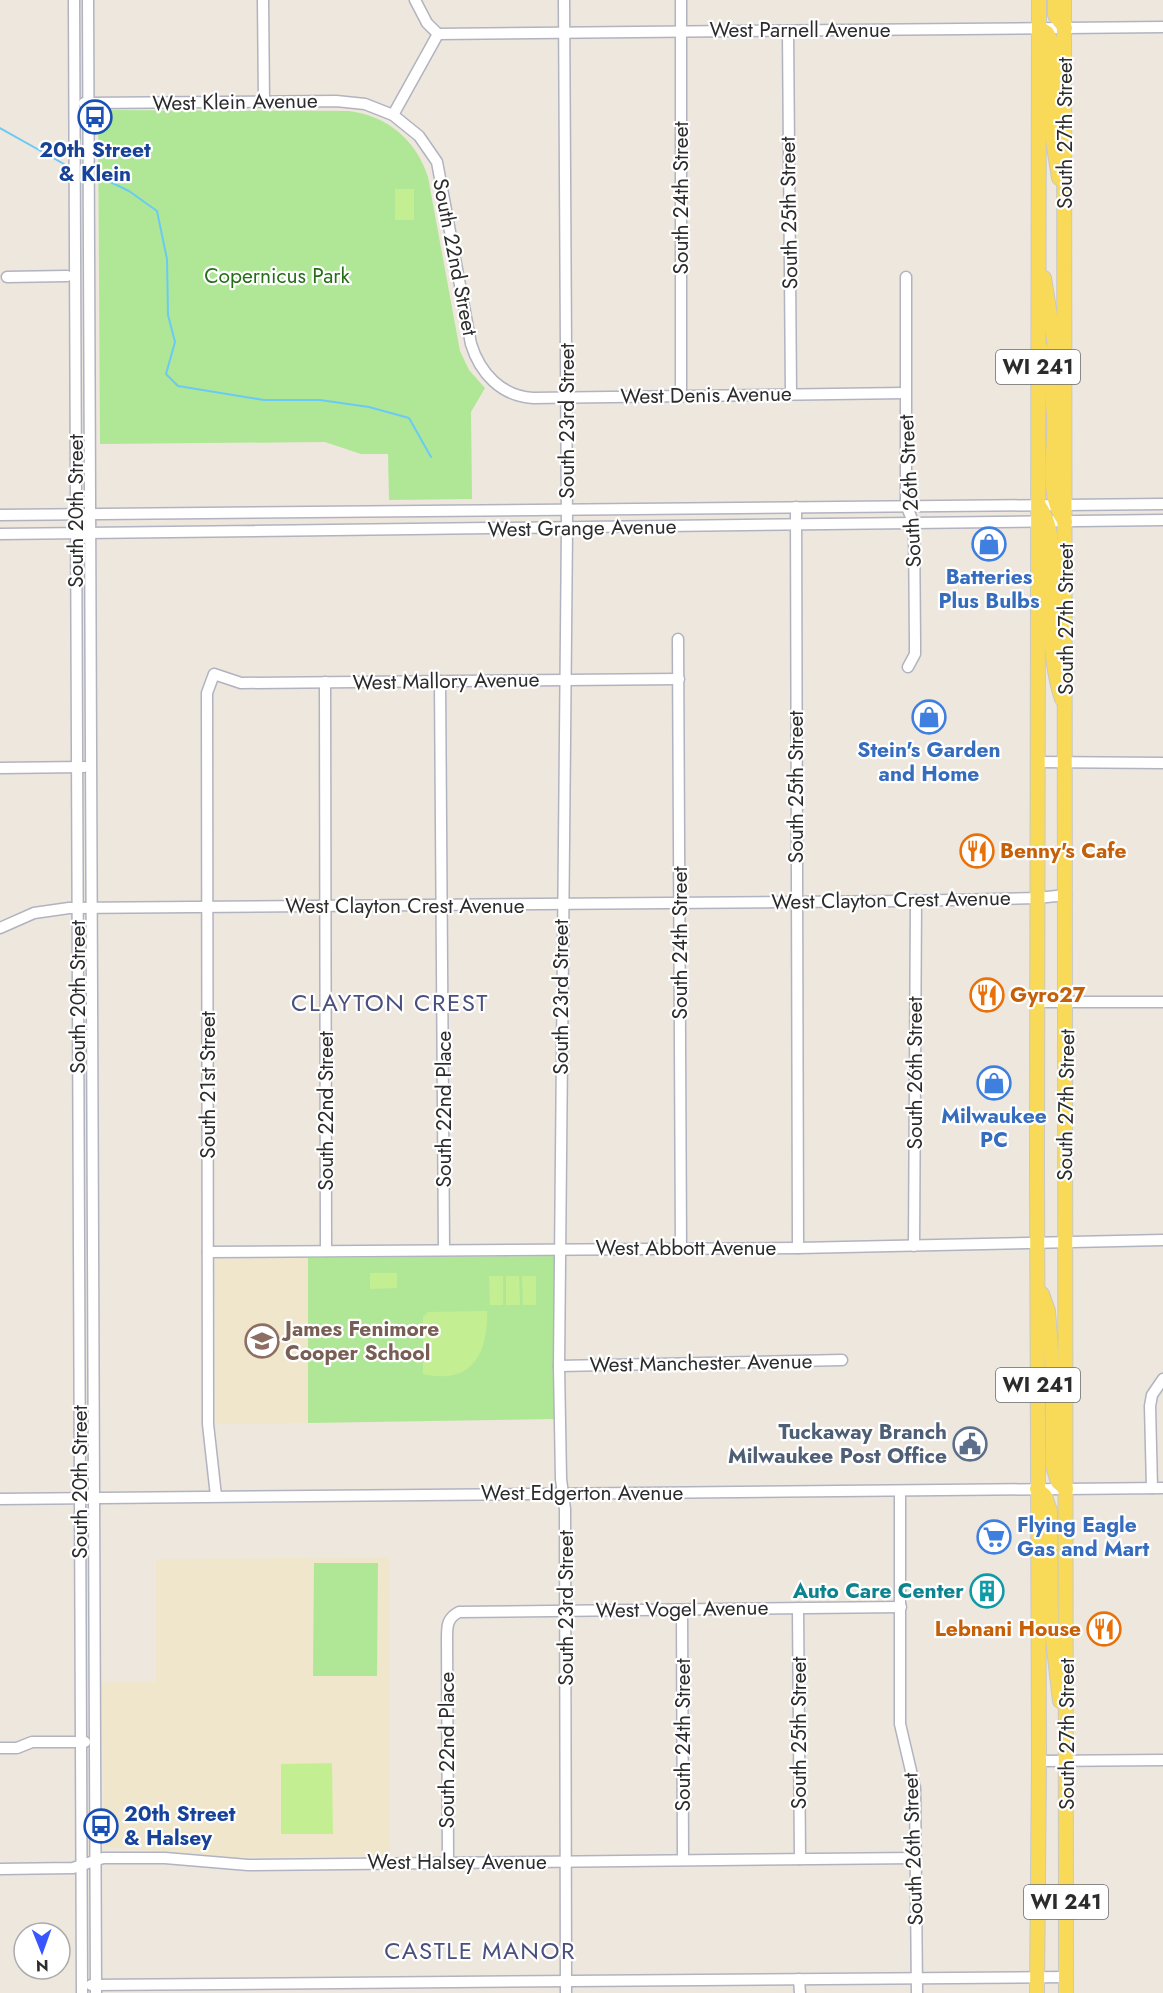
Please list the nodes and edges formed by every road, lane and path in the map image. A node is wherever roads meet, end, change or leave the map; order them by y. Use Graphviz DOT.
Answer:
graph roads {
  1 [pos="74,0"];
  2 [pos="88,0"];
  3 [pos="263,0"];
  4 [pos="415,0"];
  5 [pos="564,0"];
  6 [pos="681,0"];
  7 [pos="1039,0"];
  8 [pos="1055,0"];
  9 [pos="1064,0"];
  10 [pos="1163,27"];
  11 [pos="1039,28"];
  12 [pos="1065,28"];
  13 [pos="681,31"];
  14 [pos="788,31"];
  15 [pos="564,33"];
  16 [pos="438,34"];
  17 [pos="264,102"];
  18 [pos="88,103"];
  19 [pos="74,104"];
  20 [pos="393,115"];
  21 [pos="1066,213"];
  22 [pos="1038,262"];
  23 [pos="67,276"];
  24 [pos="7,277"];
  25 [pos="906,277"];
  26 [pos="1038,337"];
  27 [pos="1066,368"];
  28 [pos="508,393"];
  29 [pos="905,393"];
  30 [pos="791,394"];
  31 [pos="681,396"];
  32 [pos="567,397"];
  33 [pos="1158,503"];
  34 [pos="984,504"];
  35 [pos="1038,504"];
  36 [pos="1060,504"];
  37 [pos="906,505"];
  38 [pos="796,507"];
  39 [pos="622,509"];
  40 [pos="517,510"];
  41 [pos="567,510"];
  42 [pos="326,512"];
  43 [pos="141,513"];
  44 [pos="0,514"];
  45 [pos="20,514"];
  46 [pos="76,514"];
  47 [pos="90,514"];
  48 [pos="1158,520"];
  49 [pos="1043,523"];
  50 [pos="1066,523"];
  51 [pos="914,524"];
  52 [pos="983,524"];
  53 [pos="796,526"];
  54 [pos="567,528"];
  55 [pos="622,528"];
  56 [pos="516,529"];
  57 [pos="326,531"];
  58 [pos="77,533"];
  59 [pos="90,533"];
  60 [pos="141,533"];
  61 [pos="0,534"];
  62 [pos="20,534"];
  63 [pos="678,639"];
  64 [pos="908,667"];
  65 [pos="214,674"];
  66 [pos="679,679"];
  67 [pos="565,680"];
  68 [pos="440,681"];
  69 [pos="325,682"];
  70 [pos="1066,710"];
  71 [pos="1038,762"];
  72 [pos="1066,763"];
  73 [pos="1163,764"];
  74 [pos="77,767"];
  75 [pos="91,767"];
  76 [pos="0,768"];
  77 [pos="1066,895"];
  78 [pos="1038,898"];
  79 [pos="916,900"];
  80 [pos="797,901"];
  81 [pos="680,902"];
  82 [pos="562,905"];
  83 [pos="326,906"];
  84 [pos="443,906"];
  85 [pos="78,908"];
  86 [pos="207,908"];
  87 [pos="92,909"];
  88 [pos="0,928"];
  89 [pos="1038,1002"];
  90 [pos="1067,1002"];
  91 [pos="1163,1002"];
  92 [pos="1163,1240"];
  93 [pos="1066,1242"];
  94 [pos="1038,1244"];
  95 [pos="914,1246"];
  96 [pos="561,1248"];
  97 [pos="681,1248"];
  98 [pos="798,1248"];
  99 [pos="444,1249"];
  100 [pos="326,1251"];
  101 [pos="208,1252"];
  102 [pos="1038,1281"];
  103 [pos="842,1360"];
  104 [pos="559,1366"];
  105 [pos="1163,1379"];
  106 [pos="1158,1488"];
  107 [pos="1037,1489"];
  108 [pos="1066,1489"];
  109 [pos="900,1491"];
  110 [pos="564,1494"];
  111 [pos="216,1496"];
  112 [pos="80,1498"];
  113 [pos="93,1498"];
  114 [pos="0,1499"];
  115 [pos="901,1607"];
  116 [pos="798,1608"];
  117 [pos="682,1610"];
  118 [pos="566,1611"];
  119 [pos="447,1638"];
  120 [pos="1068,1720"];
  121 [pos="81,1742"];
  122 [pos="94,1742"];
  123 [pos="0,1748"];
  124 [pos="1163,1760"];
  125 [pos="1039,1761"];
  126 [pos="1067,1762"];
  127 [pos="916,1858"];
  128 [pos="800,1859"];
  129 [pos="95,1860"];
  130 [pos="683,1860"];
  131 [pos="448,1862"];
  132 [pos="566,1862"];
  133 [pos="82,1866"];
  134 [pos="0,1869"];
  135 [pos="1036,1977"];
  136 [pos="1066,1977"];
  137 [pos="917,1978"];
  138 [pos="800,1979"];
  139 [pos="682,1980"];
  140 [pos="566,1987"];
  141 [pos="215,1988"];
  142 [pos="332,1988"];
  143 [pos="448,1988"];
  144 [pos="82,1989"];
  145 [pos="96,1989"];
  146 [pos="682,1993"];
  147 [pos="800,1993"];
  148 [pos="917,1993"];
  149 [pos="1037,1993"];
  150 [pos="1066,1993"];
  1 -- 19 [label="street, South 20th Street"];
  2 -- 18 [label="street, South 20th Street"];
  3 -- 17 [label="street"];
  4 -- 16 [label="street"];
  5 -- 15 [label="street, South 23rd Street"];
  6 -- 13 [label="street, South 24th Street"];
  7 -- 11 [label="main road, South 27th Street / WI 241"];
  8 -- 12 [label="main road"];
  9 -- 12 [label="main road, South 27th Street / WI 241"];
  10 -- 12 [label="street, West Parnell Avenue"];
  11 -- 12 [label="street, West Parnell Avenue"];
  11 -- 14 [label="street, West Parnell Avenue"];
  11 -- 21 [label="main road"];
  11 -- 22 [label="main road, South 27th Street / WI 241"];
  12 -- 21 [label="main road, South 27th Street / WI 241"];
  13 -- 14 [label="street, West Parnell Avenue"];
  13 -- 15 [label="street, West Parnell Avenue"];
  13 -- 31 [label="street, South 24th Street"];
  14 -- 30 [label="street, South 25th Street"];
  15 -- 16 [label="street, West Parnell Avenue"];
  15 -- 32 [label="street, South 23rd Street"];
  16 -- 20 [label="street"];
  17 -- 18 [label="street, West Klein Avenue"];
  17 -- 20 [label="street, West Klein Avenue"];
  18 -- 19 [label="street, West Klein Avenue"];
  18 -- 47 [label="street, South 20th Street"];
  19 -- 46 [label="street, South 20th Street"];
  20 -- 28 [label="street, South 22nd Street"];
  21 -- 27 [label="main road, South 27th Street / WI 241"];
  22 -- 26 [label="main road, South 27th Street / WI 241"];
  22 -- 27 [label="main road"];
  23 -- 24 [label="street"];
  25 -- 29 [label="street, South 26th Street"];
  26 -- 35 [label="main road, South 27th Street / WI 241"];
  26 -- 36 [label="main road"];
  27 -- 36 [label="main road, South 27th Street / WI 241"];
  28 -- 32 [label="street, West Denis Avenue"];
  29 -- 30 [label="street, West Denis Avenue"];
  29 -- 37 [label="street, South 26th Street"];
  30 -- 31 [label="street, West Denis Avenue"];
  31 -- 32 [label="street, West Denis Avenue"];
  32 -- 41 [label="street, South 23rd Street"];
  33 -- 36 [label="street, West Grange Avenue"];
  33 -- 48 [label="street"];
  34 -- 35 [label="street, West Grange Avenue"];
  34 -- 37 [label="street, West Grange Avenue"];
  34 -- 52 [label="street"];
  35 -- 36 [label="street, West Grange Avenue"];
  35 -- 49 [label="main road, South 27th Street / WI 241"];
  36 -- 50 [label="main road"];
  37 -- 38 [label="street, West Grange Avenue"];
  37 -- 51 [label="street, South 26th Street"];
  38 -- 39 [label="street, West Grange Avenue"];
  38 -- 53 [label="street, South 25th Street"];
  39 -- 41 [label="street, West Grange Avenue"];
  39 -- 55 [label="street"];
  40 -- 41 [label="street, West Grange Avenue"];
  40 -- 42 [label="street, West Grange Avenue"];
  40 -- 56 [label="street"];
  41 -- 54 [label="street, South 23rd Street"];
  42 -- 43 [label="street, West Grange Avenue"];
  42 -- 57 [label="street"];
  43 -- 47 [label="street, West Grange Avenue"];
  43 -- 60 [label="street"];
  44 -- 45 [label="street, West Grange Avenue"];
  45 -- 46 [label="street, West Grange Avenue"];
  45 -- 62 [label="street"];
  46 -- 47 [label="street, West Grange Avenue"];
  46 -- 58 [label="street, South 20th Street"];
  47 -- 59 [label="street, South 20th Street"];
  48 -- 50 [label="street, West Grange Avenue"];
  49 -- 50 [label="street, West Grange Avenue"];
  49 -- 52 [label="street, West Grange Avenue"];
  49 -- 70 [label="main road"];
  49 -- 71 [label="main road, South 27th Street / WI 241"];
  50 -- 70 [label="main road, South 27th Street / WI 241"];
  51 -- 52 [label="street, West Grange Avenue"];
  51 -- 53 [label="street, West Grange Avenue"];
  51 -- 64 [label="street, South 26th Street"];
  53 -- 55 [label="street, West Grange Avenue"];
  53 -- 80 [label="street, South 25th Street"];
  54 -- 55 [label="street, West Grange Avenue"];
  54 -- 56 [label="street, West Grange Avenue"];
  54 -- 67 [label="street, South 23rd Street"];
  56 -- 57 [label="street, West Grange Avenue"];
  57 -- 60 [label="street, West Grange Avenue"];
  58 -- 59 [label="street, West Grange Avenue"];
  58 -- 62 [label="street, West Grange Avenue"];
  58 -- 74 [label="street, South 20th Street"];
  59 -- 60 [label="street, West Grange Avenue"];
  59 -- 75 [label="street, South 20th Street"];
  61 -- 62 [label="street, West Grange Avenue"];
  63 -- 66 [label="street, South 24th Street"];
  65 -- 69 [label="street, West Mallory Avenue"];
  65 -- 86 [label="street, South 21st Street"];
  66 -- 67 [label="street, West Mallory Avenue"];
  66 -- 81 [label="street, South 24th Street"];
  67 -- 68 [label="street, West Mallory Avenue"];
  67 -- 82 [label="street, South 23rd Street"];
  68 -- 69 [label="street, West Mallory Avenue"];
  68 -- 84 [label="street, South 22nd Place"];
  69 -- 83 [label="street, South 22nd Street"];
  70 -- 72 [label="main road, South 27th Street / WI 241"];
  71 -- 72 [label="street"];
  71 -- 78 [label="main road, South 27th Street / WI 241"];
  72 -- 73 [label="street"];
  72 -- 77 [label="main road, South 27th Street / WI 241"];
  74 -- 75 [label="street"];
  74 -- 76 [label="street"];
  74 -- 85 [label="street, South 20th Street"];
  75 -- 87 [label="street, South 20th Street"];
  77 -- 78 [label="street, West Clayton Crest Avenue"];
  77 -- 90 [label="main road, South 27th Street / WI 241"];
  78 -- 79 [label="street, West Clayton Crest Avenue"];
  78 -- 89 [label="main road, South 27th Street / WI 241"];
  79 -- 80 [label="street, West Clayton Crest Avenue"];
  79 -- 95 [label="street, South 26th Street"];
  80 -- 81 [label="street, West Clayton Crest Avenue"];
  80 -- 98 [label="street, South 25th Street"];
  81 -- 82 [label="street, West Clayton Crest Avenue"];
  81 -- 97 [label="street, South 24th Street"];
  82 -- 84 [label="street, West Clayton Crest Avenue"];
  82 -- 96 [label="street, South 23rd Street"];
  83 -- 84 [label="street, West Clayton Crest Avenue"];
  83 -- 86 [label="street, West Clayton Crest Avenue"];
  83 -- 100 [label="street, South 22nd Street"];
  84 -- 99 [label="street, South 22nd Place"];
  85 -- 87 [label="street, West Clayton Crest Avenue"];
  85 -- 88 [label="street, West Clayton Crest Avenue"];
  85 -- 112 [label="street, South 20th Street"];
  86 -- 87 [label="street, West Clayton Crest Avenue"];
  86 -- 101 [label="street, South 21st Street"];
  87 -- 113 [label="street, South 20th Street"];
  89 -- 90 [label="street"];
  89 -- 94 [label="main road, South 27th Street / WI 241"];
  90 -- 91 [label="street"];
  90 -- 93 [label="main road, South 27th Street / WI 241"];
  92 -- 93 [label="street, West Abbott Avenue"];
  93 -- 94 [label="street, West Abbott Avenue"];
  93 -- 108 [label="main road, South 27th Street / WI 241"];
  94 -- 95 [label="street, West Abbott Avenue"];
  94 -- 102 [label="main road, South 27th Street / WI 241"];
  95 -- 98 [label="street, West Abbott Avenue"];
  96 -- 97 [label="street, West Abbott Avenue"];
  96 -- 99 [label="street, West Abbott Avenue"];
  96 -- 104 [label="street, South 23rd Street"];
  97 -- 98 [label="street, West Abbott Avenue"];
  99 -- 100 [label="street, West Abbott Avenue"];
  100 -- 101 [label="street, West Abbott Avenue"];
  101 -- 111 [label="street, South 21st Street"];
  102 -- 107 [label="main road, South 27th Street / WI 241"];
  102 -- 108 [label="main road"];
  103 -- 104 [label="street, West Manchester Avenue"];
  104 -- 110 [label="street, South 23rd Street"];
  105 -- 106 [label="street"];
  106 -- 108 [label="street, West Edgerton Avenue"];
  107 -- 108 [label="street, West Edgerton Avenue"];
  107 -- 109 [label="street, West Edgerton Avenue"];
  107 -- 120 [label="main road"];
  107 -- 125 [label="main road, South 27th Street / WI 241"];
  108 -- 120 [label="main road, South 27th Street / WI 241"];
  109 -- 110 [label="street, West Edgerton Avenue"];
  109 -- 115 [label="street, South 26th Street"];
  110 -- 111 [label="street, West Edgerton Avenue"];
  110 -- 118 [label="street, South 23rd Street"];
  111 -- 113 [label="street, West Edgerton Avenue"];
  112 -- 113 [label="street, West Edgerton Avenue"];
  112 -- 114 [label="street, West Edgerton Avenue"];
  112 -- 121 [label="street, South 20th Street"];
  113 -- 122 [label="street, South 20th Street"];
  115 -- 116 [label="street, West Vogel Avenue"];
  115 -- 127 [label="street, South 26th Street"];
  116 -- 117 [label="street, West Vogel Avenue"];
  116 -- 128 [label="street, South 25th Street"];
  117 -- 118 [label="street, West Vogel Avenue"];
  117 -- 130 [label="street, South 24th Street"];
  118 -- 119 [label="street, West Vogel Avenue"];
  118 -- 132 [label="street, South 23rd Street"];
  119 -- 131 [label="street, South 22nd Place"];
  120 -- 126 [label="main road, South 27th Street / WI 241"];
  121 -- 122 [label="street"];
  121 -- 123 [label="street"];
  121 -- 133 [label="street, South 20th Street"];
  122 -- 129 [label="street, South 20th Street"];
  124 -- 126 [label="street"];
  125 -- 126 [label="street"];
  125 -- 135 [label="main road, South 27th Street / WI 241"];
  126 -- 136 [label="main road, South 27th Street / WI 241"];
  127 -- 128 [label="street, West Halsey Avenue"];
  127 -- 137 [label="street, South 26th Street"];
  128 -- 130 [label="street, West Halsey Avenue"];
  129 -- 131 [label="street, West Halsey Avenue"];
  129 -- 133 [label="street, West Halsey Avenue"];
  129 -- 145 [label="street, South 20th Street"];
  130 -- 132 [label="street, West Halsey Avenue"];
  131 -- 132 [label="street, West Halsey Avenue"];
  132 -- 140 [label="street, South 23rd Street"];
  133 -- 134 [label="street, West Halsey Avenue"];
  133 -- 144 [label="street, South 20th Street"];
  135 -- 136 [label="street"];
  135 -- 137 [label="street"];
  135 -- 149 [label="main road, South 27th Street / WI 241"];
  136 -- 150 [label="main road, South 27th Street / WI 241"];
  137 -- 138 [label="street"];
  137 -- 148 [label="street, South 26th Street"];
  138 -- 139 [label="street"];
  138 -- 147 [label="street"];
  139 -- 140 [label="street"];
  139 -- 146 [label="street"];
  140 -- 143 [label="street"];
  141 -- 142 [label="street"];
  141 -- 145 [label="street"];
  142 -- 143 [label="street"];
  144 -- 145 [label="street"];
}
